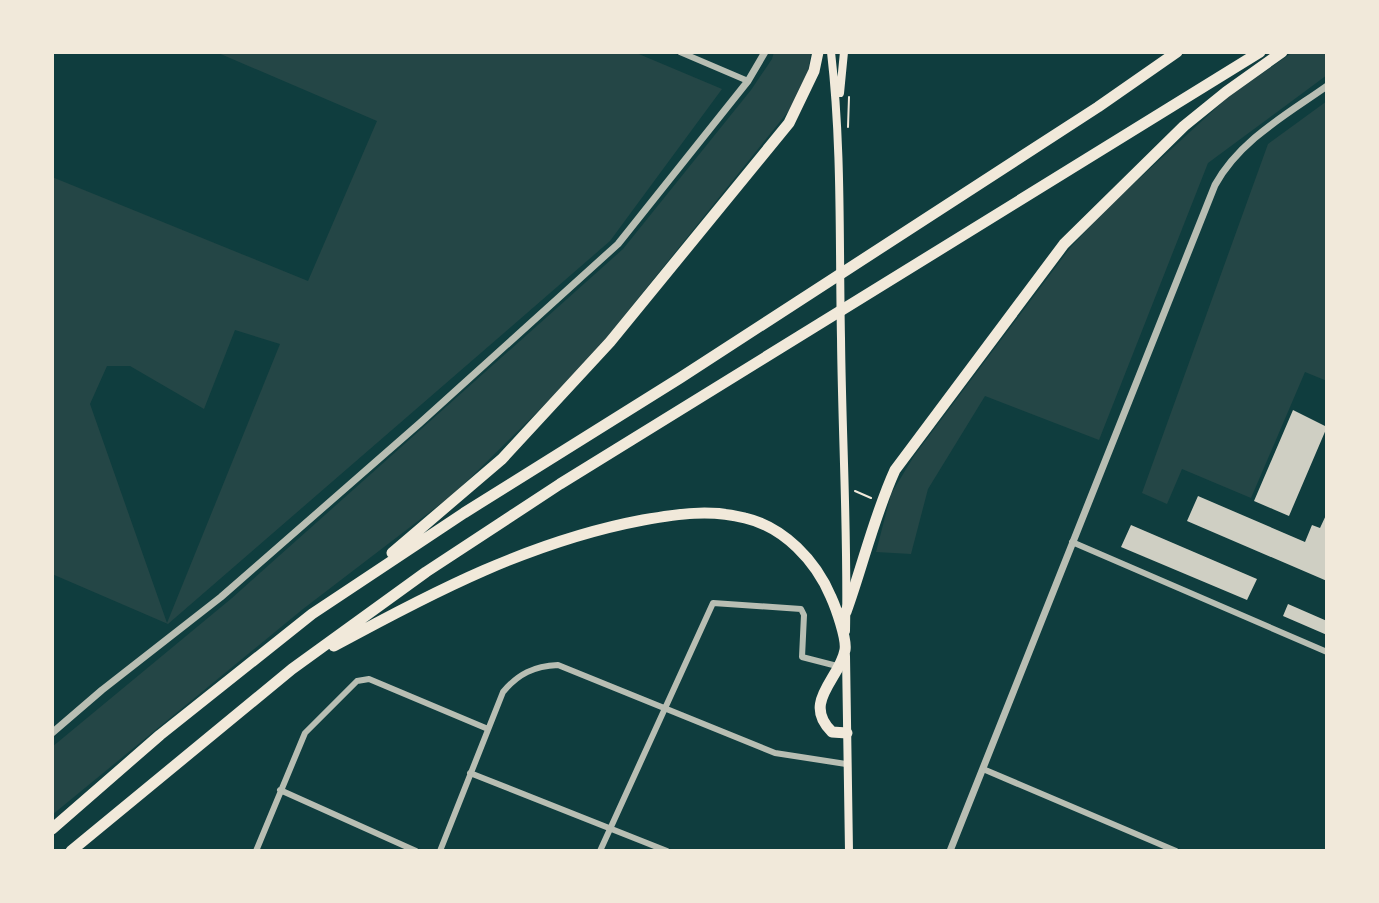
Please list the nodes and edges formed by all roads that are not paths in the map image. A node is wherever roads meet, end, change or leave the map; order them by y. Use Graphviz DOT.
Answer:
graph roads {
  1 [pos="680,52"];
  2 [pos="765,52"];
  3 [pos="818,52"];
  4 [pos="831,52"];
  5 [pos="844,52"];
  6 [pos="1177,52"];
  7 [pos="1260,52"];
  8 [pos="1282,52"];
  9 [pos="748,81"];
  10 [pos="1327,86"];
  11 [pos="838,113"];
  12 [pos="1072,542"];
  13 [pos="846,612"];
  14 [pos="312,614"];
  15 [pos="845,649"];
  16 [pos="1327,652"];
  17 [pos="837,666"];
  18 [pos="292,669"];
  19 [pos="665,708"];
  20 [pos="488,729"];
  21 [pos="52,733"];
  22 [pos="847,733"];
  23 [pos="846,764"];
  24 [pos="983,769"];
  25 [pos="470,773"];
  26 [pos="280,790"];
  27 [pos="610,828"];
  28 [pos="52,829"];
  29 [pos="1157,843"];
  30 [pos="71,851"];
  31 [pos="256,851"];
  32 [pos="416,851"];
  33 [pos="440,851"];
  34 [pos="600,851"];
  35 [pos="667,851"];
  36 [pos="849,851"];
  37 [pos="950,851"];
  38 [pos="1153,851"];
  39 [pos="1176,851"];
  1 -- 9 [label="street"];
  2 -- 9 [label="street"];
  3 -- 14 [label="highway"];
  4 -- 11 [label="main road"];
  5 -- 11 [label="main road"];
  6 -- 14 [label="highway"];
  7 -- 18 [label="highway"];
  8 -- 13 [label="highway"];
  9 -- 21 [label="street"];
  10 -- 12 [label="street"];
  11 -- 13 [label="main road"];
  12 -- 16 [label="street"];
  12 -- 24 [label="street"];
  13 -- 15 [label="main road"];
  14 -- 28 [label="highway"];
  15 -- 17 [label="highway"];
  15 -- 18 [label="highway"];
  15 -- 22 [label="main road"];
  17 -- 19 [label="street"];
  17 -- 22 [label="highway"];
  18 -- 30 [label="highway"];
  19 -- 20 [label="street"];
  19 -- 23 [label="street"];
  19 -- 27 [label="street"];
  20 -- 25 [label="street"];
  20 -- 26 [label="street"];
  22 -- 23 [label="main road"];
  23 -- 36 [label="main road"];
  24 -- 29 [label="street"];
  24 -- 37 [label="street"];
  25 -- 27 [label="street"];
  25 -- 33 [label="street"];
  26 -- 31 [label="street"];
  26 -- 32 [label="street"];
  27 -- 34 [label="street"];
  27 -- 35 [label="street"];
  29 -- 38 [label="street"];
  29 -- 39 [label="street"];
}
